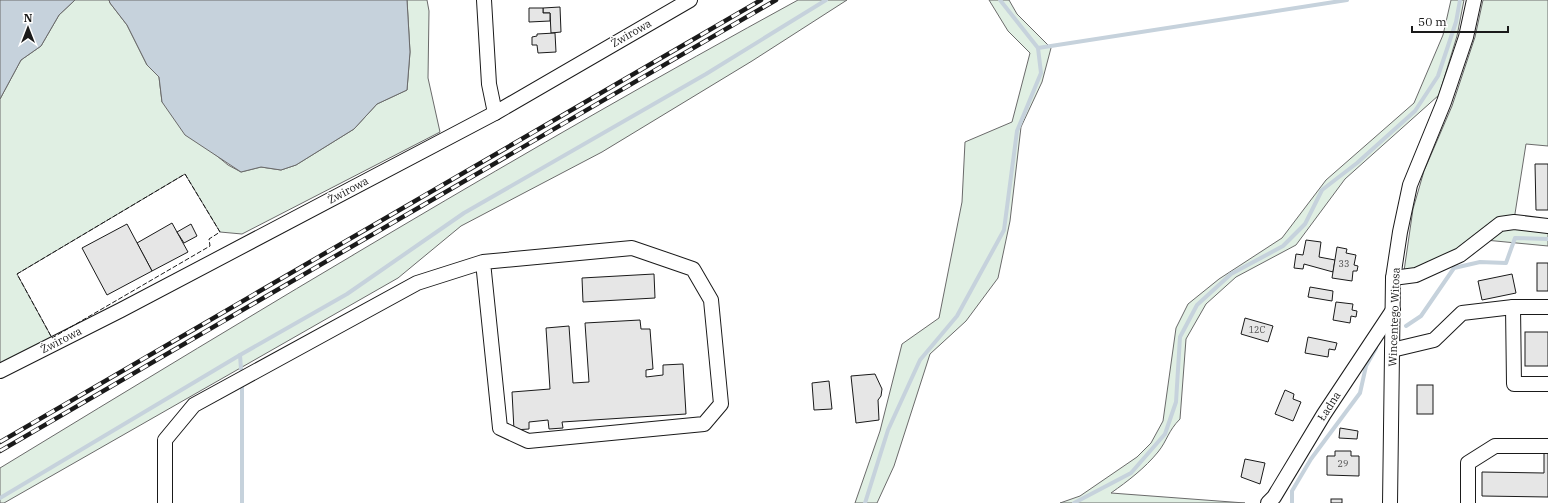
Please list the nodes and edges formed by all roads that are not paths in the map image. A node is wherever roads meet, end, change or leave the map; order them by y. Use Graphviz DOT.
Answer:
graph roads {
  1 [pos="484,0"];
  2 [pos="690,0"];
  3 [pos="1474,0"];
  4 [pos="495,113"];
  5 [pos="1548,226"];
  6 [pos="483,262"];
  7 [pos="1393,278"];
  8 [pos="1513,307"];
  9 [pos="1548,307"];
  10 [pos="1393,310"];
  11 [pos="1392,350"];
  12 [pos="0,371"];
  13 [pos="1548,384"];
  14 [pos="1548,446"];
  15 [pos="165,503"];
  16 [pos="1268,503"];
  17 [pos="1390,503"];
  18 [pos="1468,503"];
  1 -- 4 [label="street"];
  2 -- 4 [label="street, Żwirowa"];
  3 -- 7 [label="street, Wincentego Witosa"];
  4 -- 12 [label="street, Żwirowa"];
  5 -- 7 [label="street"];
  6 -- 6 [label="street"];
  6 -- 15 [label="street"];
  7 -- 10 [label="street, Wincentego Witosa"];
  8 -- 9 [label="street"];
  8 -- 11 [label="street"];
  8 -- 13 [label="street"];
  10 -- 11 [label="street, Wincentego Witosa"];
  10 -- 16 [label="street, Ładna"];
  11 -- 17 [label="street, Wincentego Witosa"];
  14 -- 18 [label="street"];
}
